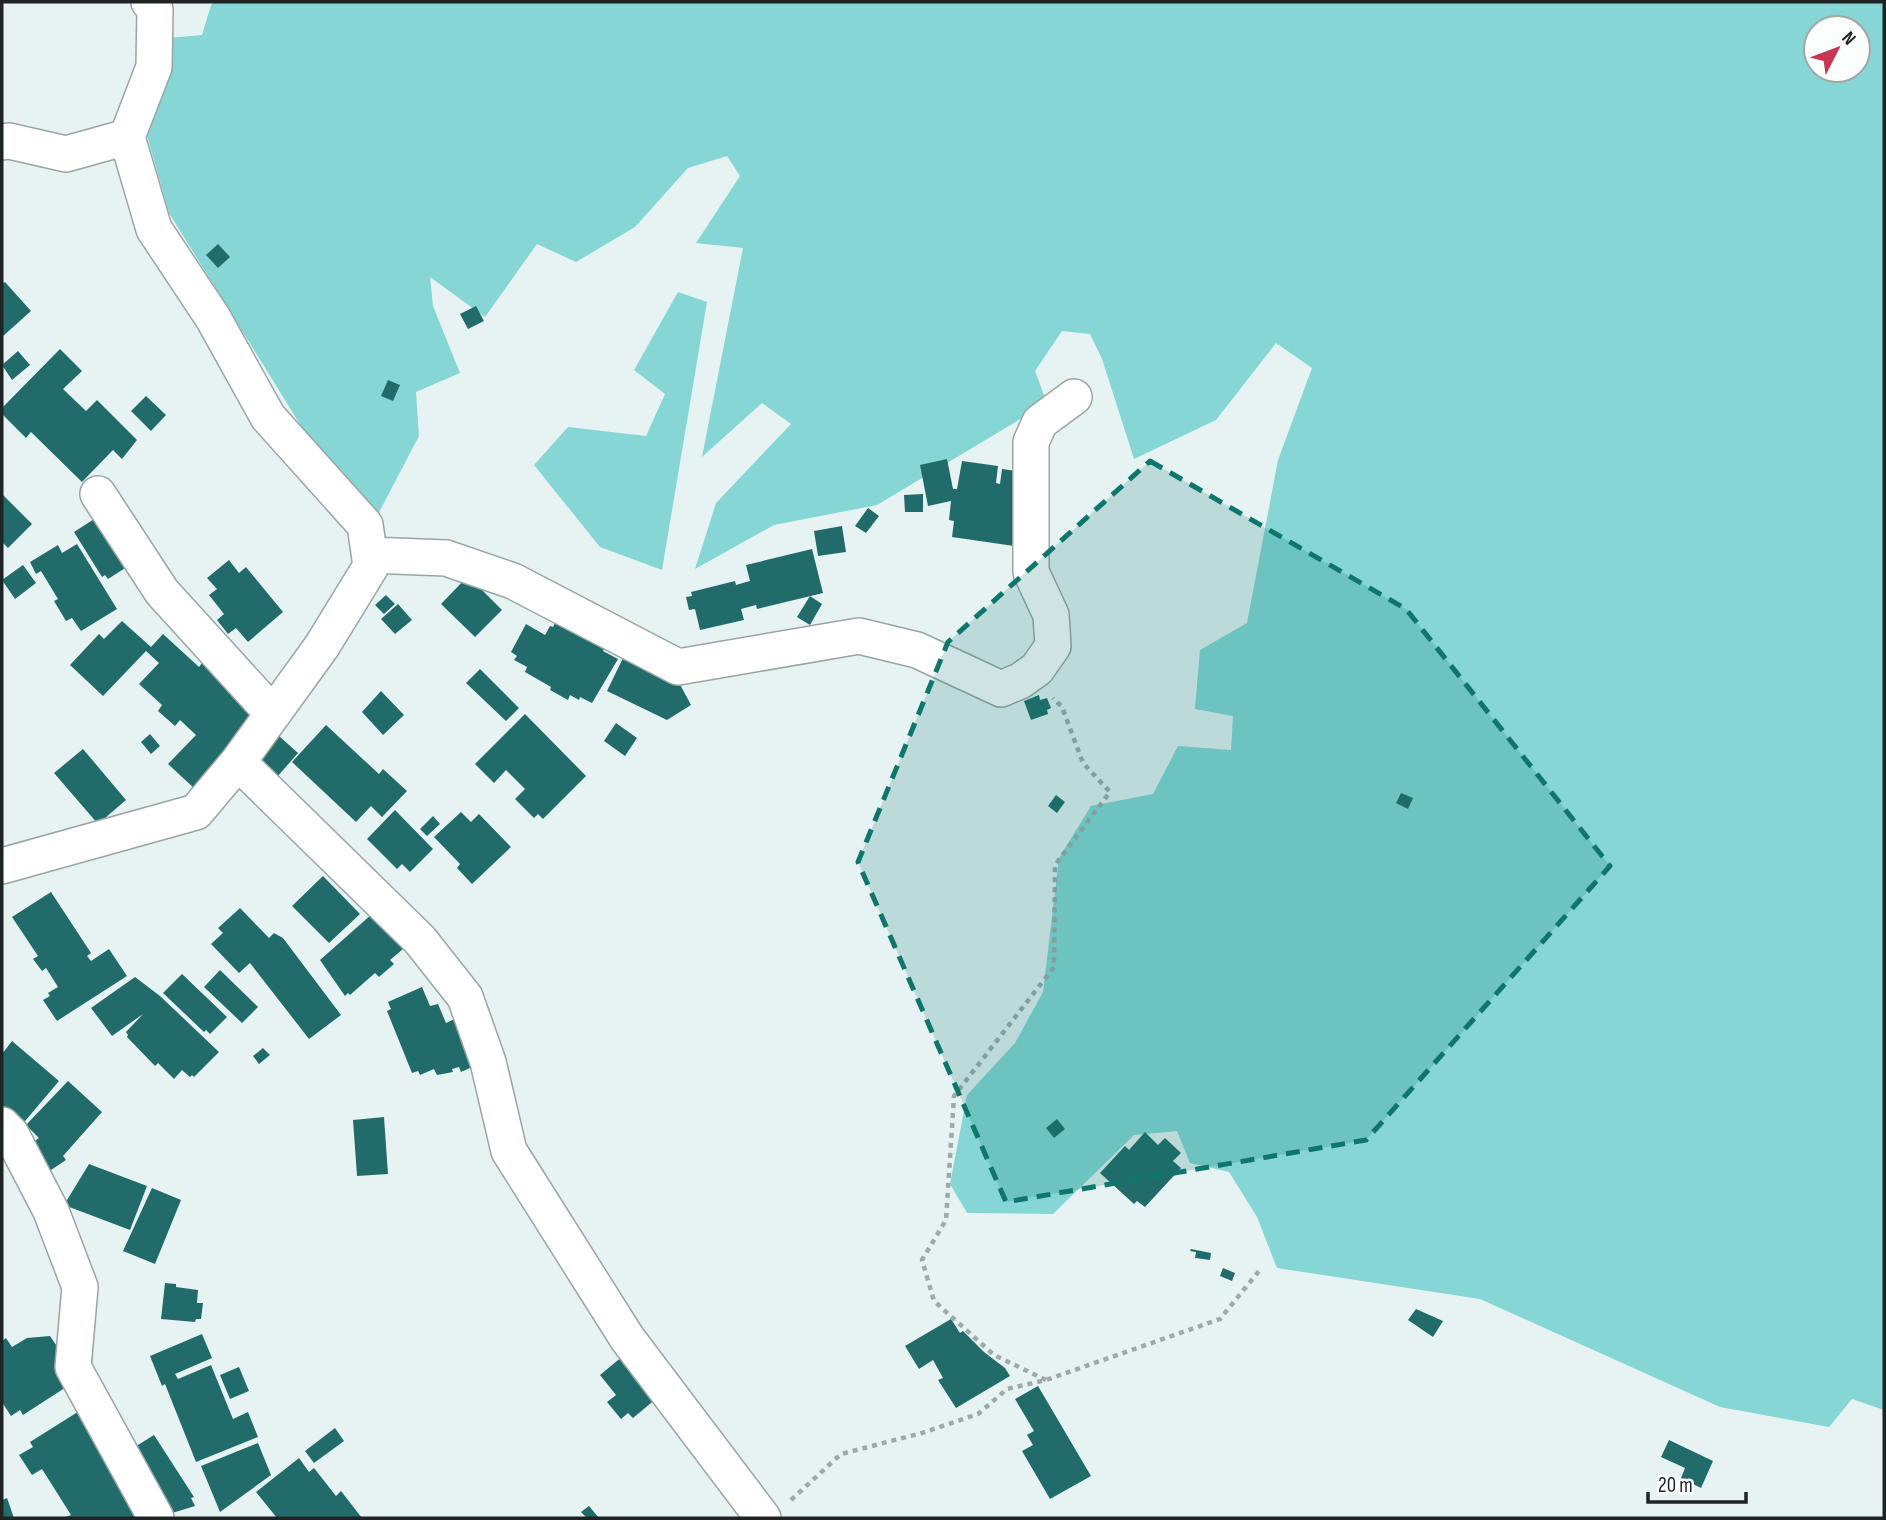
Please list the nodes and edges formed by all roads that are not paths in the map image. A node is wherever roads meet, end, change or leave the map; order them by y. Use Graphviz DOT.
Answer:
graph roads {
  1 [pos="149,2"];
  2 [pos="127,137"];
  3 [pos="2,142"];
  4 [pos="1074,397"];
  5 [pos="98,494"];
  6 [pos="369,555"];
  7 [pos="273,714"];
  8 [pos="238,762"];
  9 [pos="2,866"];
  10 [pos="2,1125"];
  11 [pos="772,1514"];
  12 [pos="156,1518"];
  1 -- 2 [label="street"];
  2 -- 3 [label="street"];
  2 -- 6 [label="street"];
  4 -- 6 [label="street"];
  5 -- 7 [label="street"];
  6 -- 7 [label="street"];
  7 -- 8 [label="street"];
  8 -- 9 [label="street"];
  8 -- 11 [label="street"];
  10 -- 12 [label="street"];
}
